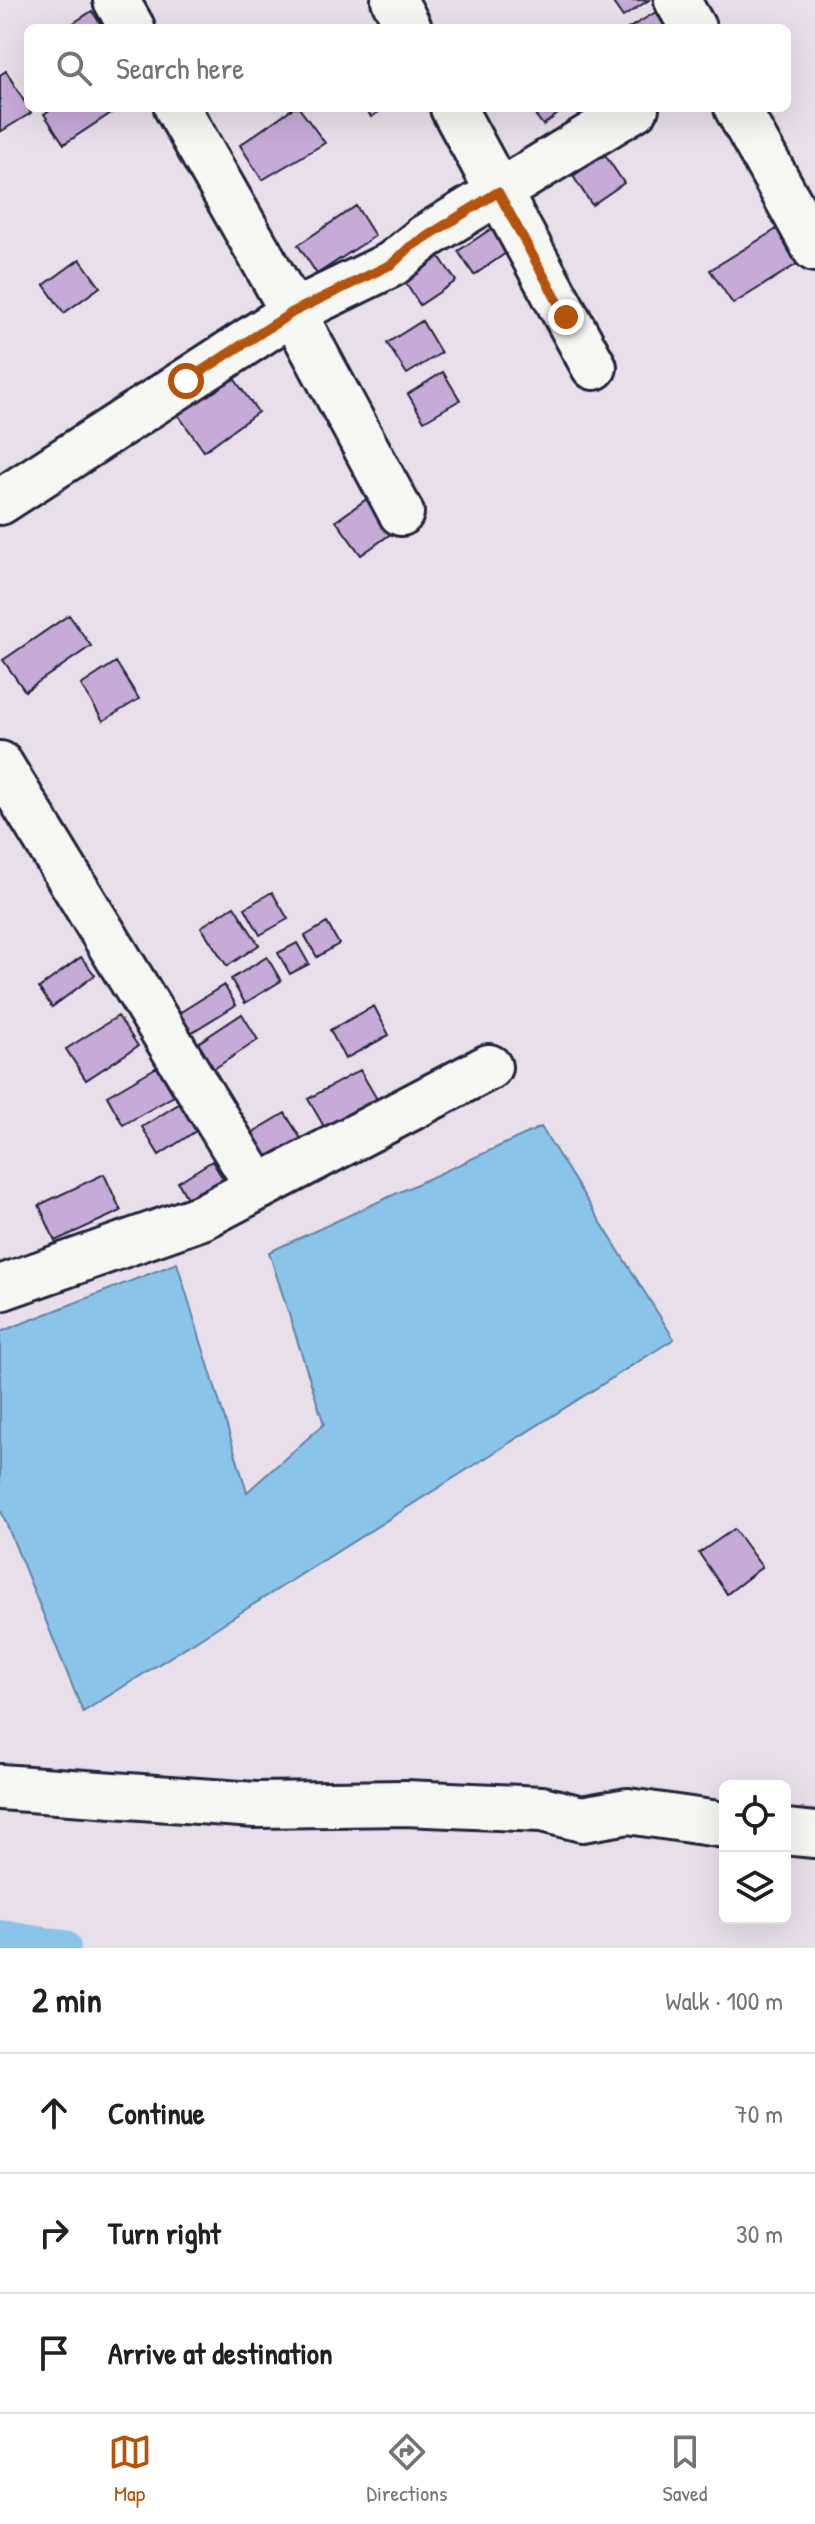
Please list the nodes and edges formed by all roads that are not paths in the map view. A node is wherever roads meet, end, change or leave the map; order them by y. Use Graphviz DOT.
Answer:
graph roads {
  1 [pos="116,0"];
  2 [pos="394,0"];
  3 [pos="677,0"];
  4 [pos="130,24"];
  5 [pos="407,24"];
  6 [pos="691,24"];
  7 [pos="179,112"];
  8 [pos="455,112"];
  9 [pos="629,112"];
  10 [pos="739,112"];
  11 [pos="498,192"];
  12 [pos="815,249"];
  13 [pos="293,312"];
  14 [pos="594,367"];
  15 [pos="0,502"];
  16 [pos="401,513"];
  17 [pos="0,764"];
  18 [pos="489,1067"];
  19 [pos="258,1187"];
  20 [pos="0,1288"];
  21 [pos="0,1787"];
  22 [pos="719,1824"];
  23 [pos="791,1833"];
  24 [pos="815,1835"];
  1 -- 4 [label="street"];
  2 -- 5 [label="street"];
  3 -- 6 [label="street"];
  7 -- 13 [label="street"];
  8 -- 11 [label="street"];
  9 -- 11 [label="street"];
  10 -- 12 [label="street"];
  11 -- 13 [label="street"];
  11 -- 14 [label="street"];
  13 -- 15 [label="street"];
  13 -- 16 [label="street"];
  17 -- 19 [label="street"];
  18 -- 19 [label="street"];
  19 -- 20 [label="street"];
  21 -- 22 [label="street"];
  23 -- 24 [label="street"];
}
